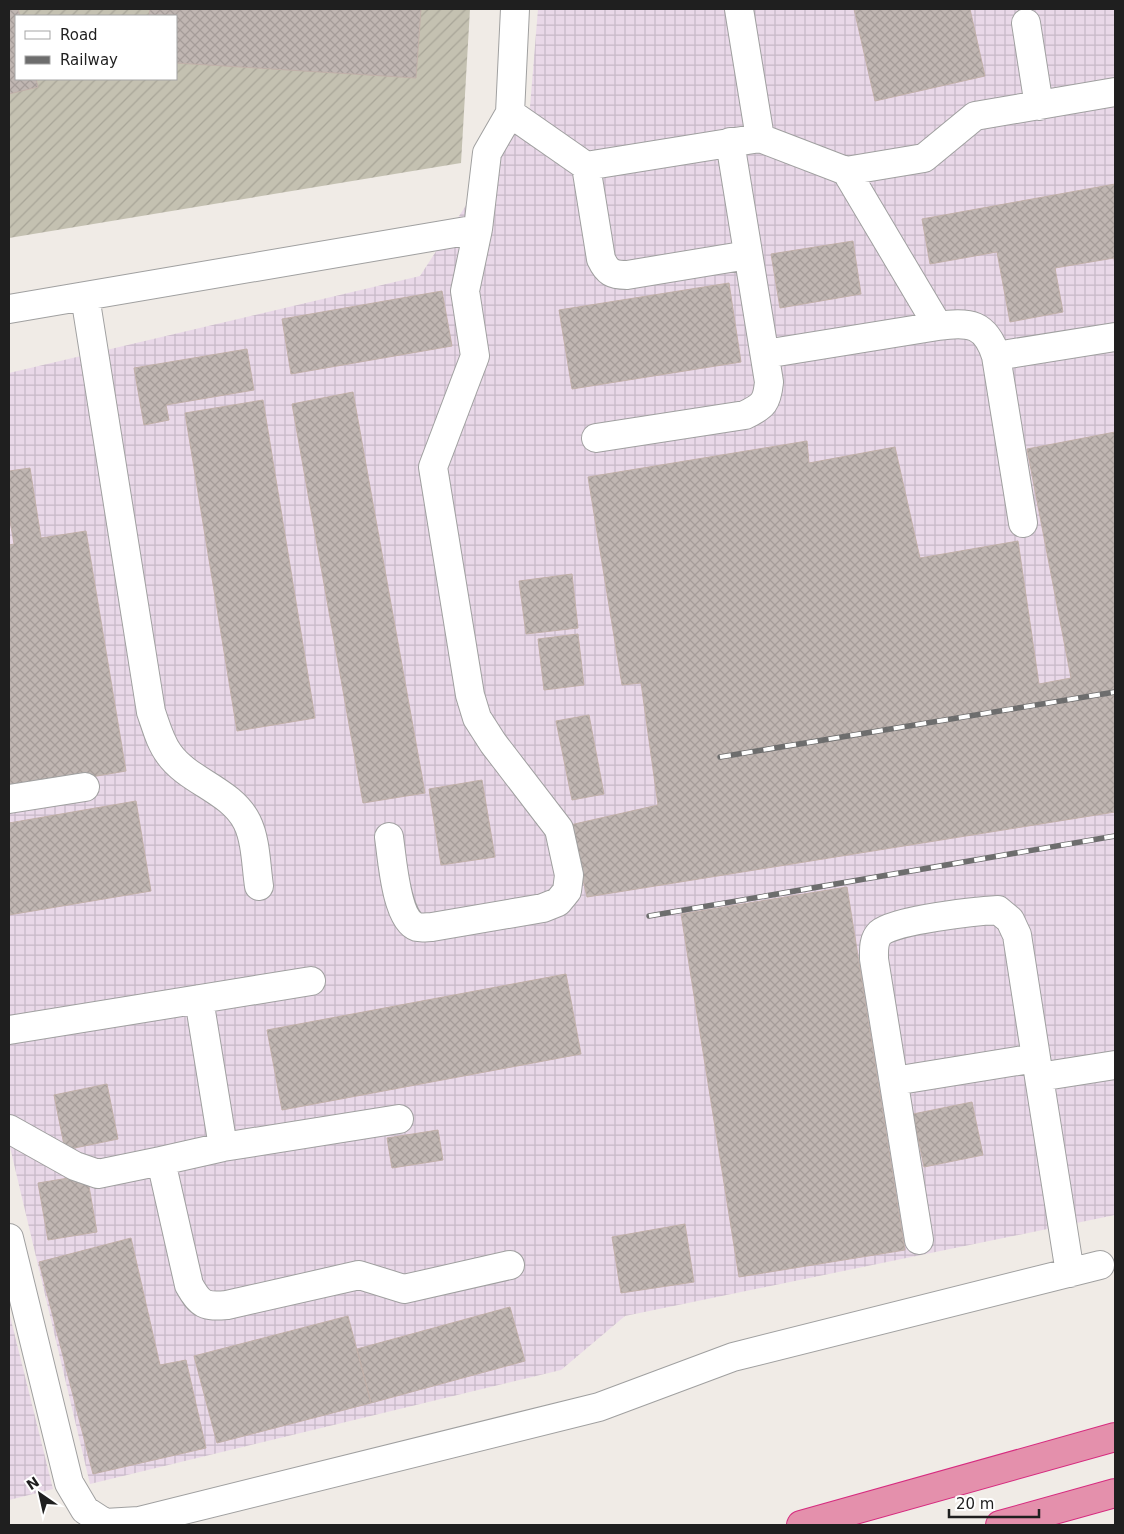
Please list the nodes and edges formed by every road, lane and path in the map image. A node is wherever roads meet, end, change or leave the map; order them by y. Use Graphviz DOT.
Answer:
graph roads {
  1 [pos="515,9"];
  2 [pos="739,9"];
  3 [pos="1026,23"];
  4 [pos="1115,92"];
  5 [pos="1039,106"];
  6 [pos="510,114"];
  7 [pos="760,138"];
  8 [pos="730,142"];
  9 [pos="586,166"];
  10 [pos="846,170"];
  11 [pos="478,230"];
  12 [pos="748,255"];
  13 [pos="85,296"];
  14 [pos="9,309"];
  15 [pos="938,326"];
  16 [pos="1115,337"];
  17 [pos="765,354"];
  18 [pos="996,356"];
  19 [pos="596,438"];
  20 [pos="1023,523"];
  21 [pos="85,787"];
  22 [pos="9,799"];
  23 [pos="389,837"];
  24 [pos="259,886"];
  25 [pos="310,981"];
  26 [pos="199,999"];
  27 [pos="9,1030"];
  28 [pos="1115,1065"];
  29 [pos="1038,1068"];
  30 [pos="894,1081"];
  31 [pos="399,1119"];
  32 [pos="9,1129"];
  33 [pos="223,1147"];
  34 [pos="161,1161"];
  35 [pos="9,1238"];
  36 [pos="919,1240"];
  37 [pos="510,1265"];
  38 [pos="1100,1265"];
  39 [pos="1070,1273"];
  40 [pos="1115,1437"];
  41 [pos="1115,1493"];
  42 [pos="801,1525"];
  43 [pos="1000,1525"];
  1 -- 6 [label="lane"];
  2 -- 7 [label="lane"];
  3 -- 5 [label="lane"];
  4 -- 5 [label="lane"];
  5 -- 10 [label="lane"];
  6 -- 9 [label="lane"];
  6 -- 11 [label="lane"];
  7 -- 8 [label="lane"];
  7 -- 10 [label="lane"];
  8 -- 9 [label="lane"];
  8 -- 12 [label="lane"];
  9 -- 12 [label="lane"];
  10 -- 15 [label="lane"];
  11 -- 13 [label="lane"];
  11 -- 23 [label="lane"];
  12 -- 17 [label="lane"];
  13 -- 14 [label="lane"];
  13 -- 24 [label="lane"];
  15 -- 17 [label="lane"];
  15 -- 18 [label="lane"];
  16 -- 18 [label="lane"];
  17 -- 19 [label="lane"];
  18 -- 20 [label="lane"];
  21 -- 22 [label="lane"];
  25 -- 26 [label="lane"];
  26 -- 27 [label="lane"];
  26 -- 33 [label="lane"];
  28 -- 29 [label="lane"];
  29 -- 30 [label="lane"];
  29 -- 30 [label="lane"];
  29 -- 39 [label="lane"];
  30 -- 36 [label="lane"];
  31 -- 33 [label="lane"];
  32 -- 34 [label="lane"];
  33 -- 34 [label="lane"];
  34 -- 37 [label="lane"];
  35 -- 39 [label="lane"];
  38 -- 39 [label="lane"];
  40 -- 42 [label="highway"];
  41 -- 43 [label="highway"];
}
